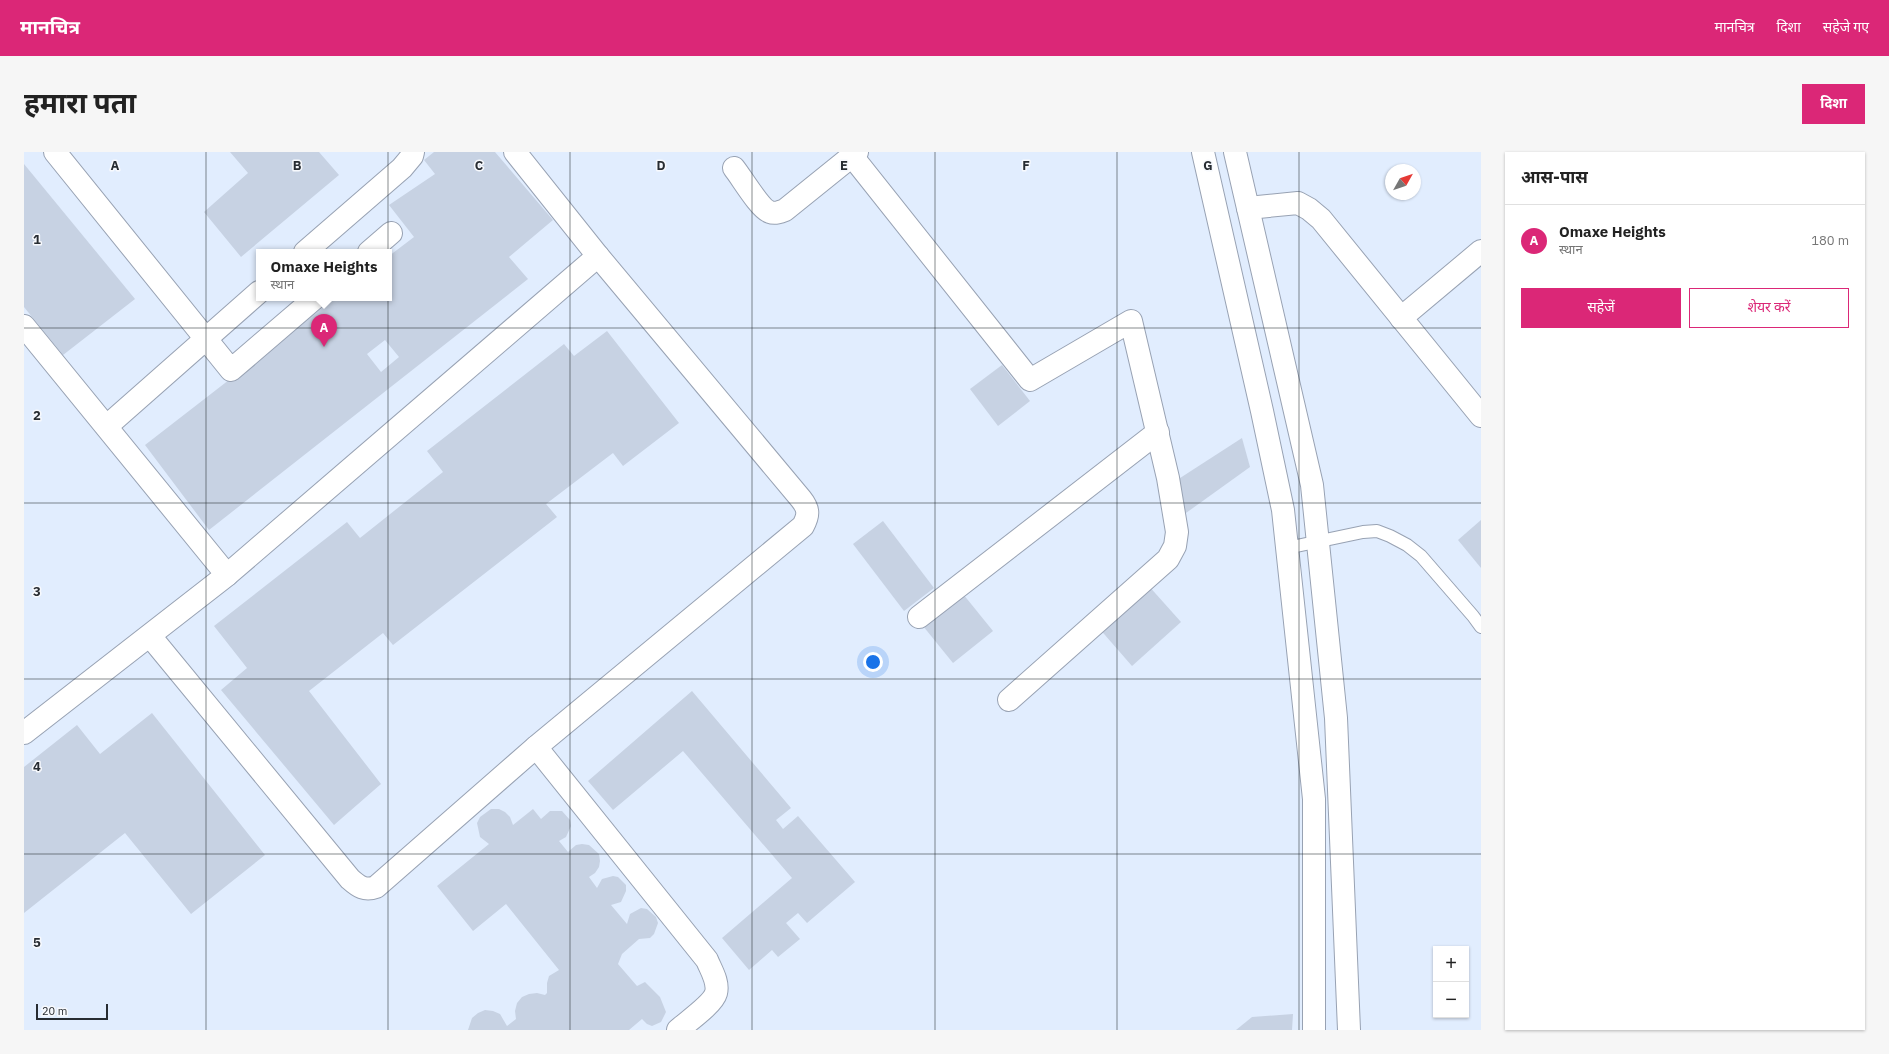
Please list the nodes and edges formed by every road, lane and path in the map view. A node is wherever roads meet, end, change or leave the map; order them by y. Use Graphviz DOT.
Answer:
graph roads {
  1 [pos="55,152"];
  2 [pos="413,152"];
  3 [pos="515,152"];
  4 [pos="1203,152"];
  5 [pos="1235,152"];
  6 [pos="855,154"];
  7 [pos="734,168"];
  8 [pos="1248,208"];
  9 [pos="391,233"];
  10 [pos="308,249"];
  11 [pos="372,249"];
  12 [pos="1481,250"];
  13 [pos="598,256"];
  14 [pos="256,295"];
  15 [pos="312,301"];
  16 [pos="1401,318"];
  17 [pos="24,326"];
  18 [pos="205,339"];
  19 [pos="1481,416"];
  20 [pos="107,426"];
  21 [pos="1158,432"];
  22 [pos="1318,543"];
  23 [pos="1287,548"];
  24 [pos="227,575"];
  25 [pos="919,617"];
  26 [pos="1481,627"];
  27 [pos="150,636"];
  28 [pos="1009,700"];
  29 [pos="24,733"];
  30 [pos="536,747"];
  31 [pos="678,1030"];
  32 [pos="1314,1030"];
  33 [pos="1349,1030"];
  1 -- 18 [label="street"];
  2 -- 10 [label="street"];
  3 -- 13 [label="street"];
  4 -- 23 [label="street"];
  5 -- 8 [label="street"];
  6 -- 7 [label="street"];
  6 -- 21 [label="street"];
  8 -- 16 [label="street"];
  8 -- 22 [label="street"];
  9 -- 11 [label="street"];
  12 -- 16 [label="street"];
  13 -- 24 [label="street"];
  13 -- 30 [label="street"];
  14 -- 18 [label="street"];
  15 -- 18 [label="street"];
  16 -- 19 [label="street"];
  17 -- 20 [label="street"];
  18 -- 20 [label="street"];
  20 -- 24 [label="street"];
  21 -- 25 [label="street"];
  21 -- 28 [label="street"];
  22 -- 23 [label="lane"];
  22 -- 26 [label="lane"];
  22 -- 33 [label="street"];
  23 -- 32 [label="street"];
  24 -- 27 [label="street"];
  27 -- 29 [label="street"];
  27 -- 30 [label="street"];
  30 -- 31 [label="street"];
}
